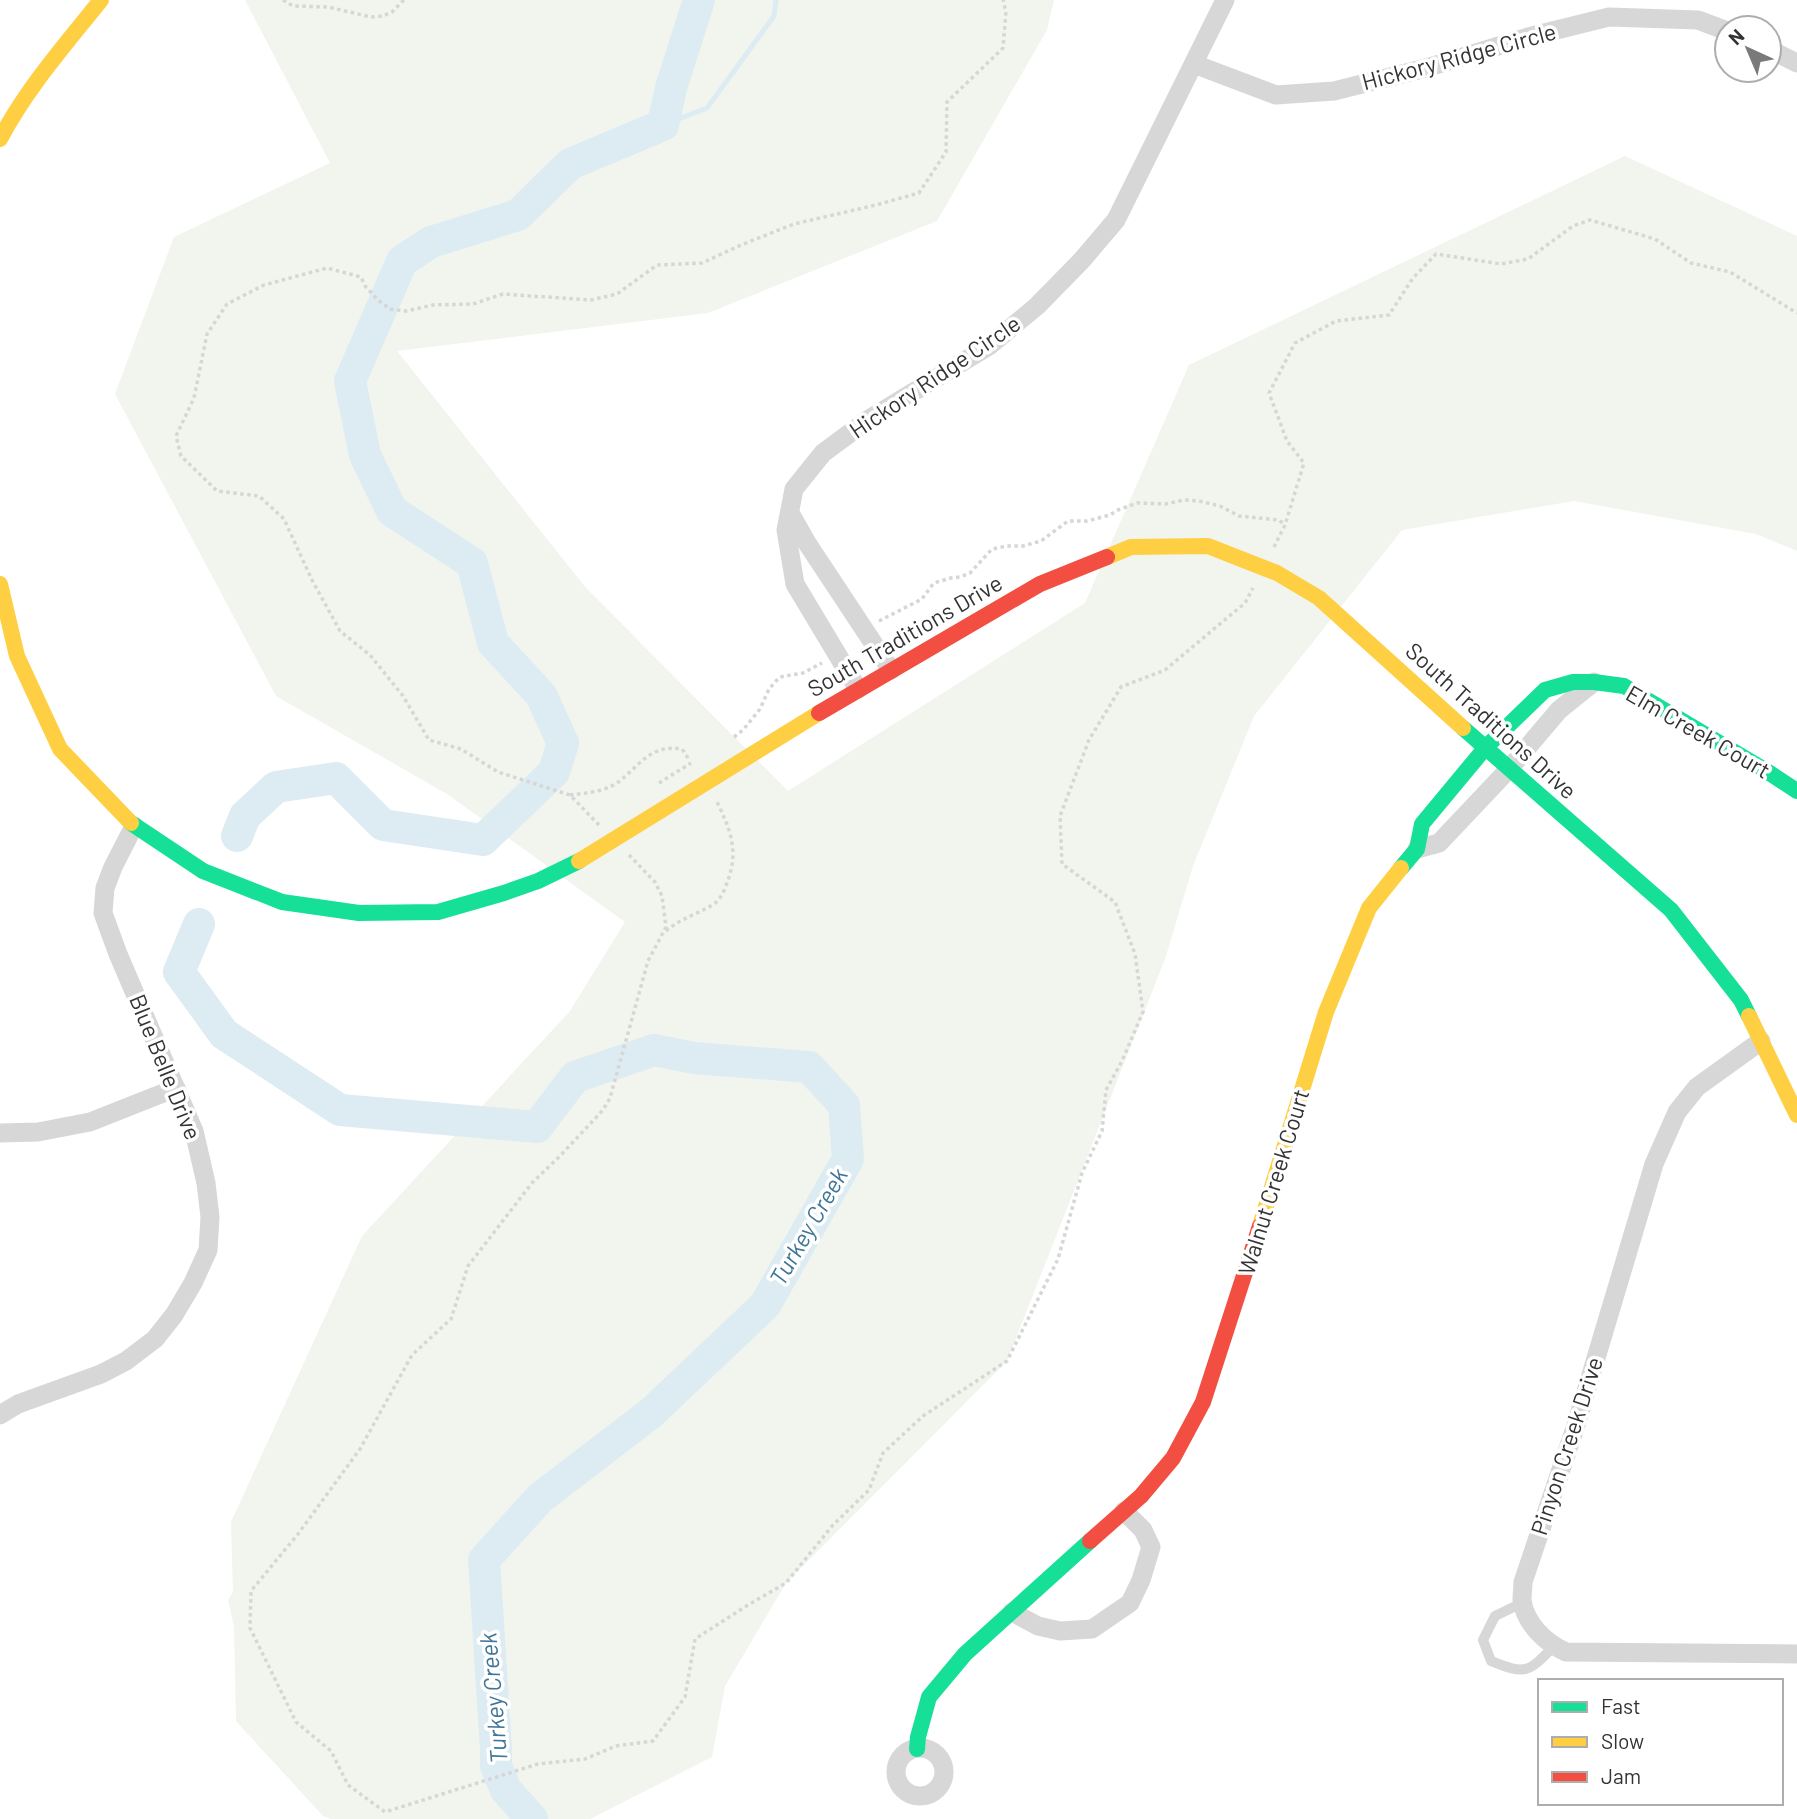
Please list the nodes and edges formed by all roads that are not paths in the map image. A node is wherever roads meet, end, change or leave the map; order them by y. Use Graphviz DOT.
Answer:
graph roads {
  1 [pos="101,0"];
  2 [pos="1225,0"];
  3 [pos="1713,25"];
  4 [pos="1194,64"];
  5 [pos="0,139"];
  6 [pos="790,513"];
  7 [pos="0,584"];
  8 [pos="891,670"];
  9 [pos="1594,682"];
  10 [pos="858,689"];
  11 [pos="1486,747"];
  12 [pos="1510,769"];
  13 [pos="1797,791"];
  14 [pos="134,826"];
  15 [pos="1417,849"];
  16 [pos="1761,1041"];
  17 [pos="176,1088"];
  18 [pos="1797,1115"];
  19 [pos="0,1133"];
  20 [pos="0,1415"];
  21 [pos="1124,1511"];
  22 [pos="1522,1602"];
  23 [pos="1012,1612"];
  24 [pos="1553,1646"];
  25 [pos="1797,1654"];
  26 [pos="917,1749"];
  1 -- 5 [label="street"];
  2 -- 4 [label="street, Hickory Ridge Circle"];
  3 -- 4 [label="street, Hickory Ridge Circle"];
  4 -- 6 [label="street, Hickory Ridge Circle"];
  6 -- 8 [label="street"];
  6 -- 10 [label="street, Hickory Ridge Circle"];
  7 -- 14 [label="street, South Traditions Drive"];
  8 -- 10 [label="street, South Traditions Drive"];
  8 -- 11 [label="street, South Traditions Drive"];
  9 -- 11 [label="street, Elm Creek Court"];
  9 -- 12 [label="street"];
  9 -- 13 [label="street, Elm Creek Court"];
  10 -- 14 [label="street, South Traditions Drive"];
  11 -- 12 [label="street, South Traditions Drive"];
  11 -- 15 [label="street, Walnut Creek Court"];
  12 -- 15 [label="street, Walnut Creek Court"];
  12 -- 16 [label="street, South Traditions Drive"];
  14 -- 17 [label="street, Blue Belle Drive"];
  15 -- 21 [label="street, Walnut Creek Court"];
  16 -- 18 [label="street, South Traditions Drive"];
  16 -- 22 [label="street, Pinyon Creek Drive"];
  17 -- 19 [label="street"];
  17 -- 20 [label="street, Blue Belle Drive"];
  21 -- 23 [label="street, Walnut Creek Court"];
  21 -- 23 [label="street"];
  22 -- 24 [label="street"];
  22 -- 24 [label="lane"];
  23 -- 26 [label="street, Walnut Creek Court"];
  24 -- 25 [label="street"];
}
